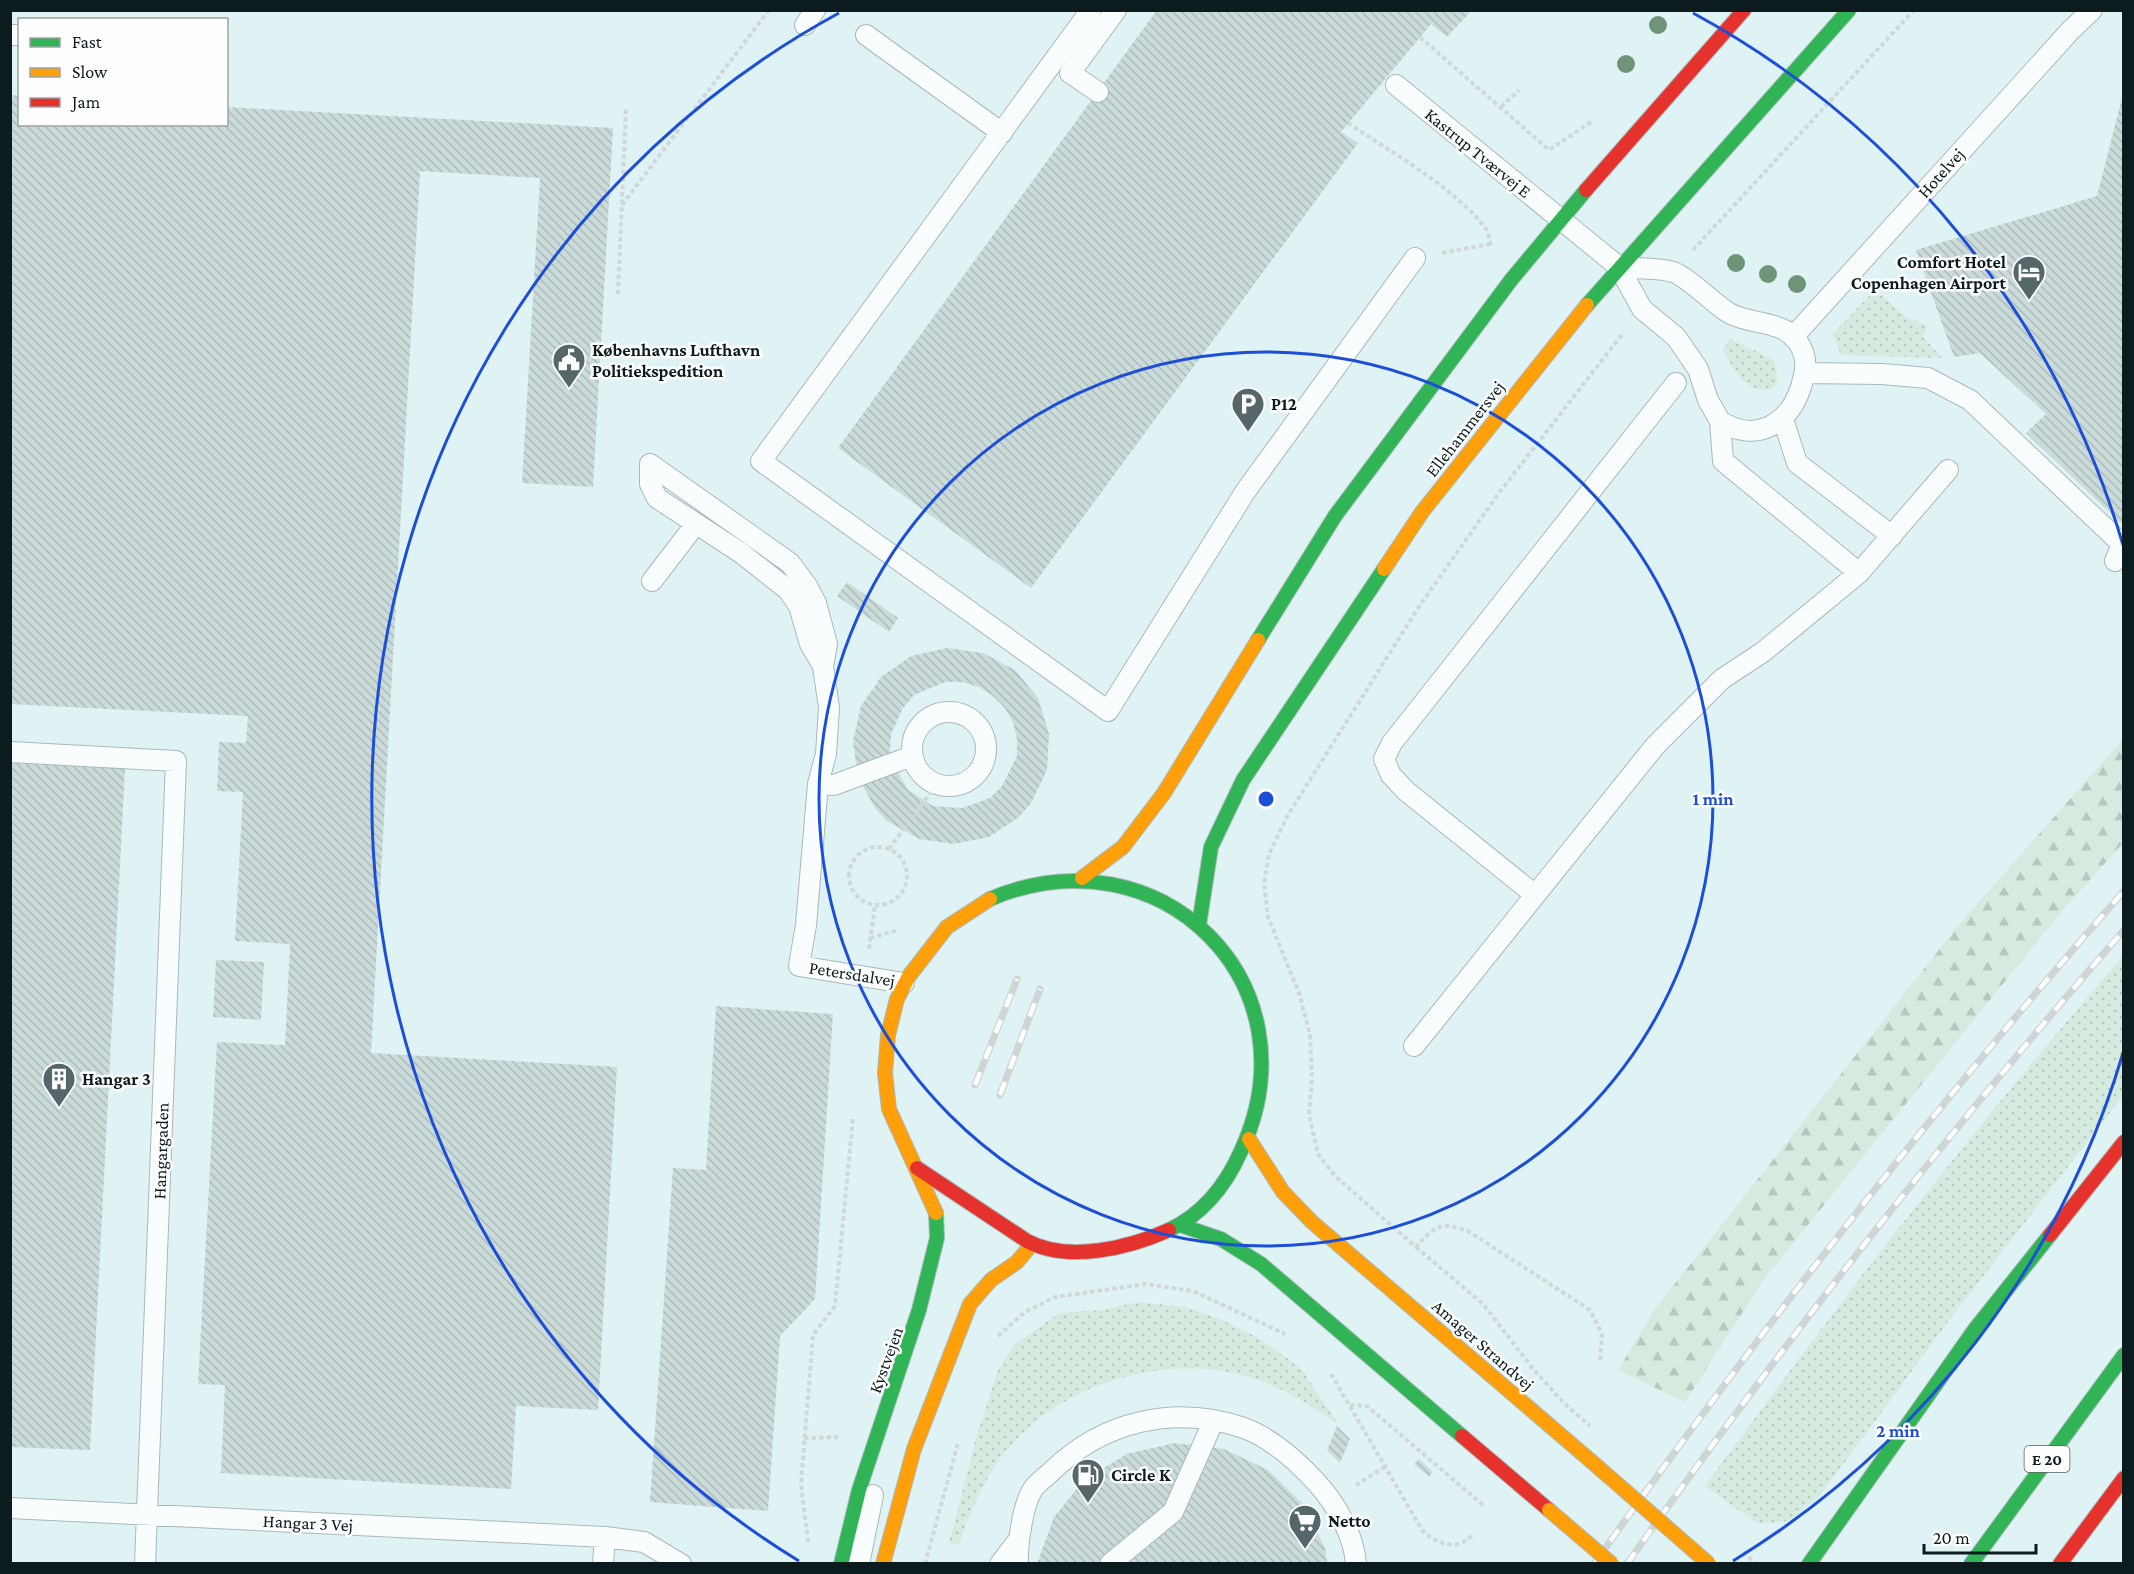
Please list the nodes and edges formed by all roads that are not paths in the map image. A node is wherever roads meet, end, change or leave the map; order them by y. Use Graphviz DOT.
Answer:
graph roads {
  1 [pos="1091,10"];
  2 [pos="1116,10"];
  3 [pos="1744,10"];
  4 [pos="1849,10"];
  5 [pos="2092,10"];
  6 [pos="866,35"];
  7 [pos="1396,85"];
  8 [pos="1098,93"];
  9 [pos="1002,133"];
  10 [pos="1560,220"];
  11 [pos="1415,258"];
  12 [pos="1618,267"];
  13 [pos="1792,337"];
  14 [pos="1805,373"];
  15 [pos="1676,383"];
  16 [pos="1783,419"];
  17 [pos="1720,421"];
  18 [pos="1948,470"];
  19 [pos="695,525"];
  20 [pos="1892,536"];
  21 [pos="2120,550"];
  22 [pos="1859,573"];
  23 [pos="652,581"];
  24 [pos="823,666"];
  25 [pos="10,752"];
  26 [pos="912,756"];
  27 [pos="818,784"];
  28 [pos="1083,878"];
  29 [pos="1535,895"];
  30 [pos="1199,925"];
  31 [pos="904,982"];
  32 [pos="1414,1046"];
  33 [pos="1250,1139"];
  34 [pos="2124,1142"];
  35 [pos="917,1168"];
  36 [pos="1179,1225"];
  37 [pos="1032,1244"];
  38 [pos="2124,1355"];
  39 [pos="894,1389"];
  40 [pos="1213,1422"];
  41 [pos="2124,1478"];
  42 [pos="10,1508"];
  43 [pos="148,1515"];
  44 [pos="605,1537"];
  45 [pos="1016,1543"];
  46 [pos="145,1563"];
  47 [pos="603,1563"];
  48 [pos="681,1563"];
  49 [pos="841,1563"];
  50 [pos="860,1563"];
  51 [pos="883,1563"];
  52 [pos="1000,1563"];
  53 [pos="1018,1563"];
  54 [pos="1110,1563"];
  55 [pos="1356,1563"];
  56 [pos="1612,1563"];
  57 [pos="1709,1563"];
  58 [pos="1809,1563"];
  59 [pos="1971,1563"];
  60 [pos="2061,1563"];
  1 -- 9 [label="lane"];
  2 -- 8 [label="lane"];
  3 -- 10 [label="main road"];
  4 -- 12 [label="main road, Ellehammersvej"];
  5 -- 13 [label="lane, Hotelvej"];
  6 -- 9 [label="lane"];
  7 -- 10 [label="lane, Kastrup Tværvej E"];
  9 -- 11 [label="lane"];
  10 -- 12 [label="lane, Kastrup Tværvej E"];
  10 -- 28 [label="main road"];
  12 -- 13 [label="lane"];
  12 -- 17 [label="lane"];
  12 -- 30 [label="main road, Ellehammersvej"];
  13 -- 14 [label="lane"];
  14 -- 16 [label="lane"];
  14 -- 21 [label="lane"];
  15 -- 29 [label="lane"];
  16 -- 17 [label="lane"];
  16 -- 20 [label="lane"];
  17 -- 22 [label="lane"];
  18 -- 20 [label="lane"];
  19 -- 23 [label="lane"];
  19 -- 24 [label="lane"];
  19 -- 24 [label="lane"];
  20 -- 22 [label="lane"];
  22 -- 29 [label="lane"];
  24 -- 27 [label="lane"];
  25 -- 43 [label="lane, Hangargaden"];
  26 -- 26 [label="lane"];
  26 -- 27 [label="lane"];
  27 -- 31 [label="lane, Petersdalvej"];
  28 -- 30 [label="main road, Kystvejen"];
  28 -- 31 [label="main road, Kystvejen"];
  29 -- 32 [label="lane"];
  30 -- 33 [label="main road, Kystvejen"];
  31 -- 35 [label="main road, Kystvejen"];
  33 -- 36 [label="main road, Kystvejen"];
  33 -- 57 [label="main road, Amager Strandvej, bridge"];
  34 -- 58 [label="main road"];
  35 -- 37 [label="main road"];
  35 -- 39 [label="main road, Kystvejen"];
  36 -- 37 [label="main road"];
  36 -- 56 [label="main road, bridge"];
  37 -- 51 [label="main road"];
  38 -- 59 [label="main road, E 20"];
  39 -- 49 [label="main road, Kystvejen"];
  39 -- 50 [label="lane"];
  40 -- 45 [label="lane"];
  40 -- 54 [label="lane"];
  40 -- 55 [label="lane"];
  41 -- 60 [label="main road"];
  42 -- 43 [label="lane, Hangar 3 Vej"];
  43 -- 44 [label="lane, Hangar 3 Vej"];
  43 -- 46 [label="lane, Hangargaden"];
  44 -- 47 [label="lane"];
  44 -- 48 [label="lane, Hangar 3 Vej"];
  45 -- 52 [label="lane"];
  45 -- 53 [label="lane"];
}
